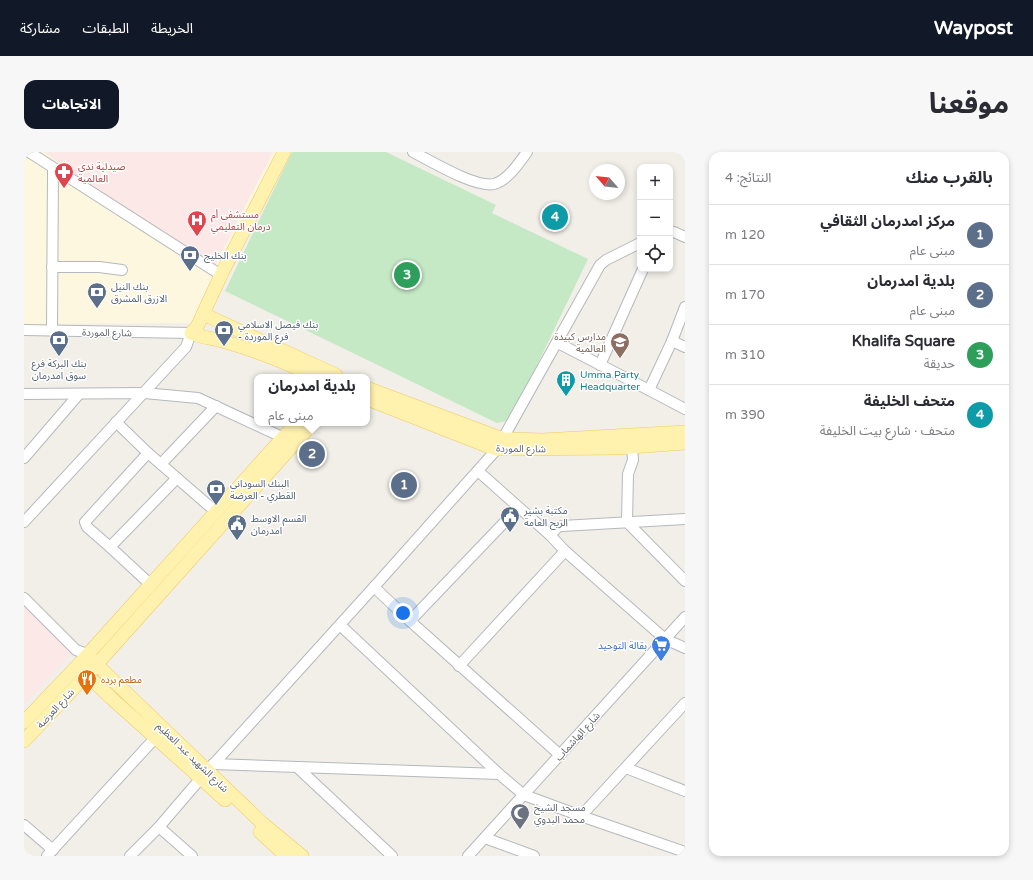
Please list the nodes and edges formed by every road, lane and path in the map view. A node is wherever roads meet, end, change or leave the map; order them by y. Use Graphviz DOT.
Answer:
graph roads {
  1 [pos="29,152"];
  2 [pos="284,152"];
  3 [pos="413,152"];
  4 [pos="527,152"];
  5 [pos="53,169"];
  6 [pos="673,232"];
  7 [pos="685,237"];
  8 [pos="637,244"];
  9 [pos="52,267"];
  10 [pos="122,270"];
  11 [pos="642,272"];
  12 [pos="221,276"];
  13 [pos="685,306"];
  14 [pos="203,314"];
  15 [pos="24,330"];
  16 [pos="52,330"];
  17 [pos="191,333"];
  18 [pos="672,341"];
  19 [pos="558,343"];
  20 [pos="685,347"];
  21 [pos="600,365"];
  22 [pos="309,374"];
  23 [pos="334,374"];
  24 [pos="370,389"];
  25 [pos="649,390"];
  26 [pos="144,393"];
  27 [pos="79,394"];
  28 [pos="26,396"];
  29 [pos="370,400"];
  30 [pos="216,406"];
  31 [pos="685,410"];
  32 [pos="254,418"];
  33 [pos="116,422"];
  34 [pos="277,426"];
  35 [pos="305,426"];
  36 [pos="292,431"];
  37 [pos="685,432"];
  38 [pos="617,442"];
  39 [pos="685,443"];
  40 [pos="500,444"];
  41 [pos="632,447"];
  42 [pos="148,453"];
  43 [pos="24,458"];
  44 [pos="161,464"];
  45 [pos="478,471"];
  46 [pos="177,478"];
  47 [pos="518,508"];
  48 [pos="215,511"];
  49 [pos="685,519"];
  50 [pos="24,522"];
  51 [pos="627,522"];
  52 [pos="550,535"];
  53 [pos="110,547"];
  54 [pos="565,551"];
  55 [pos="685,581"];
  56 [pos="150,584"];
  57 [pos="374,587"];
  58 [pos="24,598"];
  59 [pos="685,617"];
  60 [pos="410,621"];
  61 [pos="340,625"];
  62 [pos="665,639"];
  63 [pos="685,648"];
  64 [pos="81,652"];
  65 [pos="96,664"];
  66 [pos="459,666"];
  67 [pos="82,670"];
  68 [pos="683,709"];
  69 [pos="24,722"];
  70 [pos="156,738"];
  71 [pos="24,741"];
  72 [pos="560,755"];
  73 [pos="296,767"];
  74 [pos="626,768"];
  75 [pos="207,771"];
  76 [pos="499,774"];
  77 [pos="685,792"];
  78 [pos="524,795"];
  79 [pos="581,816"];
  80 [pos="24,825"];
  81 [pos="159,827"];
  82 [pos="485,838"];
  83 [pos="685,852"];
  84 [pos="50,853"];
  85 [pos="130,856"];
  86 [pos="192,856"];
  87 [pos="286,856"];
  88 [pos="302,856"];
  89 [pos="392,856"];
  90 [pos="468,856"];
  91 [pos="534,856"];
  1 -- 5 [label="street"];
  2 -- 12 [label="main road"];
  3 -- 4 [label="street"];
  5 -- 9 [label="street"];
  5 -- 12 [label="street"];
  6 -- 7 [label="street"];
  8 -- 19 [label="street"];
  9 -- 10 [label="street"];
  9 -- 16 [label="street"];
  11 -- 21 [label="street"];
  12 -- 14 [label="main road"];
  13 -- 18 [label="street"];
  14 -- 17 [label="main road"];
  14 -- 23 [label="main road"];
  15 -- 16 [label="street, شارع الموردة"];
  16 -- 17 [label="street, شارع الموردة"];
  17 -- 22 [label="main road"];
  17 -- 26 [label="street"];
  18 -- 20 [label="street"];
  18 -- 25 [label="street"];
  19 -- 21 [label="street"];
  19 -- 40 [label="street"];
  21 -- 25 [label="street"];
  24 -- 40 [label="main road, شارع الموردة"];
  25 -- 31 [label="street"];
  26 -- 27 [label="street"];
  26 -- 30 [label="street"];
  26 -- 33 [label="street"];
  27 -- 28 [label="street"];
  27 -- 43 [label="street"];
  29 -- 40 [label="main road, شارع الموردة"];
  30 -- 32 [label="street"];
  30 -- 44 [label="street"];
  33 -- 42 [label="street"];
  33 -- 50 [label="street"];
  34 -- 36 [label="street"];
  35 -- 36 [label="main road"];
  36 -- 48 [label="main road"];
  36 -- 65 [label="main road"];
  37 -- 38 [label="main road, شارع الموردة"];
  38 -- 40 [label="main road, شارع الموردة"];
  38 -- 41 [label="main road, شارع الموردة"];
  39 -- 41 [label="main road, شارع الموردة"];
  40 -- 45 [label="street"];
  41 -- 51 [label="street"];
  42 -- 44 [label="street"];
  42 -- 53 [label="street"];
  44 -- 46 [label="street"];
  45 -- 47 [label="street"];
  45 -- 57 [label="street"];
  46 -- 48 [label="street"];
  46 -- 53 [label="street"];
  47 -- 52 [label="street"];
  47 -- 60 [label="street"];
  48 -- 56 [label="main road"];
  49 -- 51 [label="street"];
  51 -- 52 [label="street"];
  51 -- 55 [label="street"];
  52 -- 54 [label="street"];
  53 -- 56 [label="street"];
  54 -- 62 [label="street"];
  54 -- 66 [label="street"];
  56 -- 64 [label="main road"];
  57 -- 60 [label="street"];
  57 -- 61 [label="street"];
  58 -- 64 [label="street"];
  59 -- 62 [label="street, شارع الهاشماب"];
  60 -- 66 [label="street"];
  61 -- 75 [label="street"];
  61 -- 76 [label="street"];
  62 -- 63 [label="street"];
  62 -- 72 [label="street, شارع الهاشماب"];
  64 -- 65 [label="main road, شارع الشهيد عبد العظيم"];
  64 -- 67 [label="main road"];
  65 -- 67 [label="main road"];
  65 -- 75 [label="main road, شارع الشهيد عبد العظيم"];
  66 -- 72 [label="street"];
  67 -- 69 [label="main road, شارع العرضة"];
  67 -- 70 [label="main road, شارع الشهيد عبد العظيم"];
  67 -- 71 [label="main road, شارع العرضة"];
  68 -- 74 [label="street"];
  70 -- 75 [label="main road, شارع الشهيد عبد العظيم"];
  70 -- 84 [label="street"];
  72 -- 78 [label="street, شارع الهاشماب"];
  73 -- 75 [label="street"];
  73 -- 76 [label="street"];
  73 -- 89 [label="street"];
  74 -- 77 [label="street"];
  74 -- 79 [label="street"];
  75 -- 81 [label="street"];
  75 -- 87 [label="main road, شارع الشهيد عبد العظيم"];
  75 -- 88 [label="main road, شارع الشهيد عبد العظيم"];
  76 -- 78 [label="street"];
  78 -- 79 [label="street"];
  78 -- 82 [label="street, شارع الهاشماب"];
  79 -- 83 [label="street"];
  80 -- 84 [label="street"];
  81 -- 85 [label="street"];
  81 -- 86 [label="street"];
  82 -- 90 [label="street, شارع الهاشماب"];
  82 -- 91 [label="street"];
}
